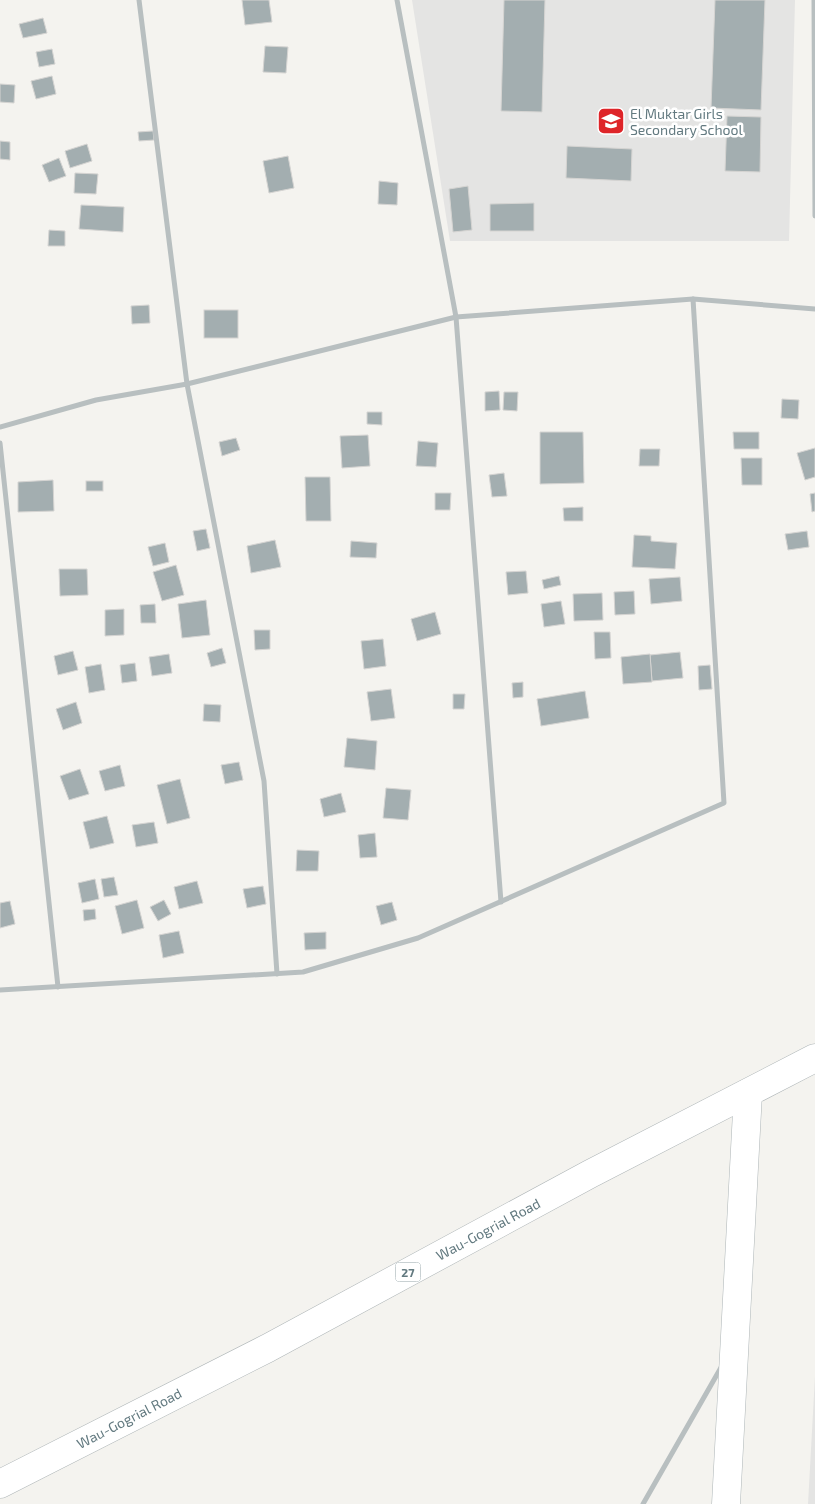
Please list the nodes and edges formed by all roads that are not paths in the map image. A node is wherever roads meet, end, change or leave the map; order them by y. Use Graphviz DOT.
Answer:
graph roads {
  1 [pos="139,0"];
  2 [pos="397,0"];
  3 [pos="814,0"];
  4 [pos="815,216"];
  5 [pos="693,299"];
  6 [pos="815,309"];
  7 [pos="456,317"];
  8 [pos="187,384"];
  9 [pos="0,427"];
  10 [pos="0,443"];
  11 [pos="501,902"];
  12 [pos="277,974"];
  13 [pos="58,987"];
  14 [pos="0,990"];
  15 [pos="815,1058"];
  16 [pos="748,1093"];
  17 [pos="729,1352"];
  18 [pos="0,1484"];
  19 [pos="643,1504"];
  20 [pos="726,1504"];
  1 -- 8 [label="street"];
  2 -- 7 [label="street"];
  3 -- 4 [label="street"];
  5 -- 6 [label="street"];
  5 -- 7 [label="street"];
  5 -- 11 [label="street"];
  7 -- 8 [label="street"];
  7 -- 11 [label="street"];
  8 -- 9 [label="street"];
  8 -- 12 [label="street"];
  10 -- 13 [label="street"];
  11 -- 12 [label="street"];
  12 -- 13 [label="street"];
  13 -- 14 [label="street"];
  15 -- 16 [label="main road, Wau-Gogrial Road / 27"];
  16 -- 17 [label="main road"];
  16 -- 18 [label="main road, Wau-Gogrial Road / 27"];
  17 -- 19 [label="street"];
  17 -- 20 [label="main road"];
}
